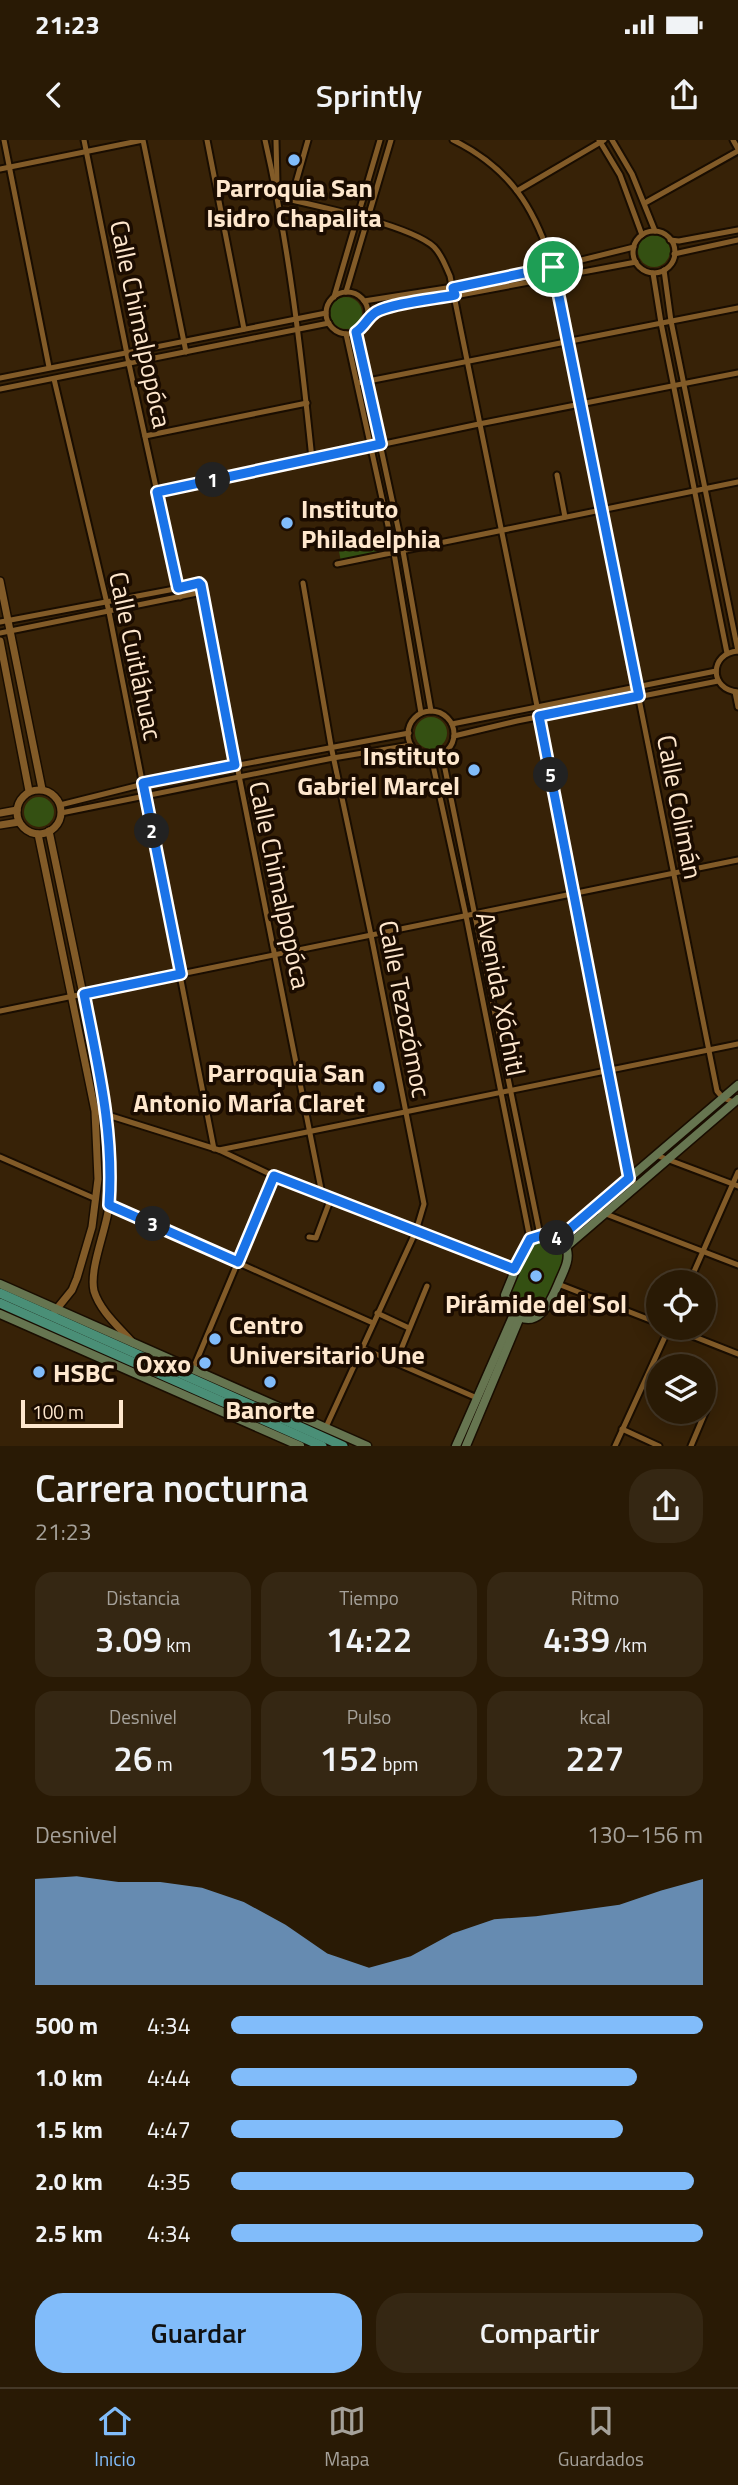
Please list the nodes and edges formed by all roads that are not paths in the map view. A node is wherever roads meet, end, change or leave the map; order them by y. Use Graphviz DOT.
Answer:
graph roads {
  1 [pos="4,140"];
  2 [pos="83,140"];
  3 [pos="143,140"];
  4 [pos="207,140"];
  5 [pos="265,140"];
  6 [pos="276,140"];
  7 [pos="308,140"];
  8 [pos="380,140"];
  9 [pos="391,140"];
  10 [pos="453,140"];
  11 [pos="612,140"];
  12 [pos="733,140"];
  13 [pos="601,141"];
  14 [pos="738,150"];
  15 [pos="86,152"];
  16 [pos="9,167"];
  17 [pos="0,169"];
  18 [pos="517,191"];
  19 [pos="278,197"];
  20 [pos="291,200"];
  21 [pos="645,203"];
  22 [pos="358,218"];
  23 [pos="368,220"];
  24 [pos="738,230"];
  25 [pos="655,231"];
  26 [pos="642,235"];
  27 [pos="670,240"];
  28 [pos="738,240"];
  29 [pos="634,247"];
  30 [pos="674,254"];
  31 [pos="636,262"];
  32 [pos="553,267"];
  33 [pos="664,270"];
  34 [pos="653,273"];
  35 [pos="555,276"];
  36 [pos="453,288"];
  37 [pos="346,292"];
  38 [pos="455,295"];
  39 [pos="334,297"];
  40 [pos="364,301"];
  41 [pos="738,308"];
  42 [pos="326,313"];
  43 [pos="297,318"];
  44 [pos="367,318"];
  45 [pos="671,321"];
  46 [pos="329,323"];
  47 [pos="661,323"];
  48 [pos="244,329"];
  49 [pos="298,329"];
  50 [pos="356,332"];
  51 [pos="346,334"];
  52 [pos="184,341"];
  53 [pos="567,342"];
  54 [pos="126,352"];
  55 [pos="186,352"];
  56 [pos="467,363"];
  57 [pos="129,364"];
  58 [pos="49,368"];
  59 [pos="738,373"];
  60 [pos="0,378"];
  61 [pos="54,379"];
  62 [pos="368,381"];
  63 [pos="358,383"];
  64 [pos="684,383"];
  65 [pos="673,386"];
  66 [pos="0,390"];
  67 [pos="307,403"];
  68 [pos="580,405"];
  69 [pos="479,424"];
  70 [pos="145,436"];
  71 [pos="381,444"];
  72 [pos="371,446"];
  73 [pos="312,459"];
  74 [pos="556,475"];
  75 [pos="738,482"];
  76 [pos="705,489"];
  77 [pos="694,491"];
  78 [pos="157,492"];
  79 [pos="601,510"];
  80 [pos="565,517"];
  81 [pos="501,530"];
  82 [pos="403,551"];
  83 [pos="394,553"];
  84 [pos="337,564"];
  85 [pos="0,581"];
  86 [pos="303,583"];
  87 [pos="178,588"];
  88 [pos="202,592"];
  89 [pos="180,597"];
  90 [pos="107,602"];
  91 [pos="109,612"];
  92 [pos="4,621"];
  93 [pos="11,631"];
  94 [pos="0,633"];
  95 [pos="0,641"];
  96 [pos="738,651"];
  97 [pos="727,653"];
  98 [pos="716,671"];
  99 [pos="718,681"];
  100 [pos="637,686"];
  101 [pos="736,692"];
  102 [pos="639,696"];
  103 [pos="536,705"];
  104 [pos="738,707"];
  105 [pos="431,711"];
  106 [pos="421,713"];
  107 [pos="539,716"];
  108 [pos="452,724"];
  109 [pos="409,733"];
  110 [pos="454,736"];
  111 [pos="411,745"];
  112 [pos="331,746"];
  113 [pos="442,754"];
  114 [pos="431,756"];
  115 [pos="333,758"];
  116 [pos="235,765"];
  117 [pos="238,777"];
  118 [pos="143,783"];
  119 [pos="42,789"];
  120 [pos="29,792"];
  121 [pos="145,795"];
  122 [pos="61,809"];
  123 [pos="17,810"];
  124 [pos="0,813"];
  125 [pos="19,822"];
  126 [pos="0,825"];
  127 [pos="49,831"];
  128 [pos="38,834"];
  129 [pos="738,860"];
  130 [pos="673,874"];
  131 [pos="575,894"];
  132 [pos="476,914"];
  133 [pos="466,916"];
  134 [pos="371,936"];
  135 [pos="274,955"];
  136 [pos="181,974"];
  137 [pos="84,994"];
  138 [pos="72,996"];
  139 [pos="0,1011"];
  140 [pos="738,1044"];
  141 [pos="709,1050"];
  142 [pos="609,1070"];
  143 [pos="738,1085"];
  144 [pos="511,1090"];
  145 [pos="501,1092"];
  146 [pos="723,1098"];
  147 [pos="737,1102"];
  148 [pos="95,1111"];
  149 [pos="406,1111"];
  150 [pos="108,1114"];
  151 [pos="310,1130"];
  152 [pos="217,1149"];
  153 [pos="656,1155"];
  154 [pos="0,1157"];
  155 [pos="668,1159"];
  156 [pos="738,1172"];
  157 [pos="274,1176"];
  158 [pos="629,1178"];
  159 [pos="637,1185"];
  160 [pos="735,1185"];
  161 [pos="322,1194"];
  162 [pos="331,1198"];
  163 [pos="96,1199"];
  164 [pos="109,1205"];
  165 [pos="593,1209"];
  166 [pos="605,1213"];
  167 [pos="416,1231"];
  168 [pos="540,1235"];
  169 [pos="309,1237"];
  170 [pos="530,1239"];
  171 [pos="558,1239"];
  172 [pos="566,1247"];
  173 [pos="703,1251"];
  174 [pos="238,1262"];
  175 [pos="738,1265"];
  176 [pos="514,1269"];
  177 [pos="695,1270"];
  178 [pos="0,1284"];
  179 [pos="558,1284"];
  180 [pos="427,1286"];
  181 [pos="0,1293"];
  182 [pos="0,1303"];
  183 [pos="377,1313"];
  184 [pos="0,1314"];
  185 [pos="517,1315"];
  186 [pos="646,1318"];
  187 [pos="51,1321"];
  188 [pos="373,1323"];
  189 [pos="410,1328"];
  190 [pos="665,1340"];
  191 [pos="702,1340"];
  192 [pos="133,1343"];
  193 [pos="402,1347"];
  194 [pos="362,1348"];
  195 [pos="738,1354"];
  196 [pos="193,1369"];
  197 [pos="477,1398"];
  198 [pos="475,1413"];
  199 [pos="700,1424"];
  200 [pos="326,1427"];
  201 [pos="622,1429"];
  202 [pos="340,1442"];
  203 [pos="300,1446"];
  204 [pos="323,1446"];
  205 [pos="367,1446"];
  206 [pos="456,1446"];
  207 [pos="466,1446"];
  208 [pos="615,1446"];
  209 [pos="659,1446"];
  210 [pos="691,1446"];
  1 -- 16 [label="street"];
  2 -- 15 [label="street, Calle Chimalpopóca"];
  3 -- 15 [label="street"];
  3 -- 52 [label="street"];
  4 -- 48 [label="street"];
  5 -- 19 [label="street"];
  6 -- 19 [label="street"];
  7 -- 20 [label="street"];
  8 -- 22 [label="street"];
  9 -- 23 [label="street"];
  10 -- 18 [label="street, Calle Colimán"];
  11 -- 21 [label="street"];
  12 -- 14 [label="street"];
  13 -- 18 [label="street"];
  13 -- 26 [label="street"];
  14 -- 21 [label="street"];
  15 -- 16 [label="street"];
  15 -- 54 [label="street, Calle Chimalpopóca"];
  16 -- 17 [label="street"];
  16 -- 58 [label="street"];
  18 -- 32 [label="street, Calle Colimán"];
  19 -- 20 [label="street"];
  19 -- 43 [label="street"];
  20 -- 22 [label="street"];
  21 -- 25 [label="street"];
  22 -- 23 [label="street"];
  22 -- 39 [label="street"];
  23 -- 36 [label="street"];
  23 -- 37 [label="street"];
  24 -- 27 [label="street"];
  25 -- 26 [label="street"];
  25 -- 27 [label="street"];
  26 -- 29 [label="street"];
  27 -- 30 [label="street"];
  28 -- 30 [label="street"];
  29 -- 31 [label="street"];
  29 -- 32 [label="street"];
  30 -- 33 [label="street"];
  31 -- 34 [label="street"];
  31 -- 35 [label="street"];
  32 -- 35 [label="street, Calle Colimán"];
  32 -- 36 [label="street"];
  33 -- 34 [label="street"];
  33 -- 45 [label="street"];
  34 -- 47 [label="street"];
  35 -- 38 [label="street"];
  35 -- 53 [label="street, Calle Colimán"];
  36 -- 38 [label="street"];
  36 -- 40 [label="street"];
  37 -- 39 [label="street"];
  37 -- 40 [label="street"];
  38 -- 44 [label="street"];
  38 -- 56 [label="street"];
  39 -- 42 [label="street"];
  40 -- 44 [label="street"];
  41 -- 45 [label="street"];
  42 -- 43 [label="street"];
  42 -- 46 [label="street"];
  43 -- 48 [label="street"];
  43 -- 49 [label="street"];
  44 -- 50 [label="street"];
  45 -- 47 [label="street"];
  45 -- 64 [label="street"];
  46 -- 49 [label="street"];
  46 -- 51 [label="street"];
  47 -- 53 [label="street"];
  47 -- 65 [label="street"];
  48 -- 52 [label="street"];
  49 -- 55 [label="street"];
  49 -- 67 [label="street"];
  50 -- 51 [label="street"];
  50 -- 62 [label="street"];
  51 -- 63 [label="street"];
  52 -- 54 [label="street"];
  52 -- 55 [label="street"];
  53 -- 56 [label="street"];
  53 -- 68 [label="street, Calle Colimán"];
  54 -- 57 [label="street, Calle Chimalpopóca"];
  54 -- 58 [label="street"];
  55 -- 57 [label="street"];
  56 -- 62 [label="street"];
  56 -- 69 [label="street"];
  57 -- 61 [label="street"];
  57 -- 70 [label="street, Calle Chimalpopóca"];
  58 -- 60 [label="street"];
  59 -- 64 [label="street"];
  61 -- 66 [label="street"];
  61 -- 90 [label="street, Calle Cuitláhuac"];
  62 -- 63 [label="street"];
  62 -- 71 [label="street"];
  63 -- 72 [label="street"];
  64 -- 65 [label="street"];
  64 -- 76 [label="street"];
  65 -- 68 [label="street"];
  65 -- 77 [label="street"];
  67 -- 70 [label="street"];
  67 -- 73 [label="street"];
  68 -- 69 [label="street"];
  68 -- 79 [label="street, Calle Colimán"];
  69 -- 71 [label="street"];
  69 -- 81 [label="street"];
  70 -- 78 [label="street, Calle Chimalpopóca"];
  71 -- 72 [label="street"];
  71 -- 82 [label="street"];
  72 -- 73 [label="street"];
  72 -- 83 [label="street"];
  73 -- 78 [label="street"];
  74 -- 80 [label="street"];
  75 -- 76 [label="street"];
  76 -- 77 [label="street"];
  76 -- 96 [label="street"];
  77 -- 79 [label="street"];
  77 -- 97 [label="street"];
  78 -- 87 [label="street, Calle Chimalpopóca"];
  79 -- 80 [label="street"];
  79 -- 100 [label="street, Calle Colimán"];
  80 -- 81 [label="street"];
  81 -- 82 [label="street"];
  81 -- 103 [label="street"];
  82 -- 83 [label="street"];
  82 -- 105 [label="street"];
  83 -- 84 [label="street"];
  83 -- 106 [label="street"];
  85 -- 92 [label="street"];
  86 -- 112 [label="street, Calle Tezozómoc"];
  87 -- 88 [label="street, Calle Chimalpopóca"];
  87 -- 89 [label="street, Calle Chimalpopóca"];
  87 -- 90 [label="street"];
  88 -- 89 [label="street"];
  88 -- 116 [label="street, Calle Chimalpopóca"];
  89 -- 91 [label="street"];
  90 -- 91 [label="street, Calle Cuitláhuac"];
  90 -- 92 [label="street"];
  91 -- 93 [label="street"];
  91 -- 118 [label="street, Calle Cuitláhuac"];
  92 -- 93 [label="street"];
  93 -- 94 [label="street"];
  93 -- 119 [label="street"];
  95 -- 120 [label="street"];
  96 -- 97 [label="street"];
  97 -- 98 [label="street"];
  98 -- 99 [label="street"];
  98 -- 100 [label="street"];
  99 -- 101 [label="street"];
  99 -- 102 [label="street"];
  100 -- 102 [label="street, Calle Colimán"];
  100 -- 103 [label="street"];
  101 -- 104 [label="street"];
  102 -- 107 [label="street"];
  102 -- 130 [label="street, Calle Colimán"];
  103 -- 107 [label="street"];
  103 -- 108 [label="street"];
  105 -- 106 [label="street"];
  105 -- 108 [label="street"];
  106 -- 109 [label="street"];
  107 -- 110 [label="street"];
  107 -- 131 [label="street"];
  108 -- 110 [label="street"];
  109 -- 111 [label="street"];
  109 -- 112 [label="street"];
  110 -- 113 [label="street"];
  111 -- 114 [label="street"];
  111 -- 115 [label="street"];
  112 -- 115 [label="street, Calle Tezozómoc"];
  112 -- 116 [label="street"];
  113 -- 114 [label="street"];
  113 -- 132 [label="street, Avenida Xóchitl"];
  114 -- 133 [label="street, Avenida Xóchitl"];
  115 -- 117 [label="street"];
  115 -- 134 [label="street, Calle Tezozómoc"];
  116 -- 117 [label="street, Calle Chimalpopóca"];
  116 -- 118 [label="street"];
  117 -- 121 [label="street"];
  117 -- 135 [label="street, Calle Chimalpopóca"];
  118 -- 121 [label="street, Calle Cuitláhuac"];
  118 -- 122 [label="street"];
  119 -- 120 [label="street"];
  119 -- 122 [label="street"];
  120 -- 123 [label="street"];
  121 -- 122 [label="street"];
  121 -- 136 [label="street, Calle Cuitláhuac"];
  122 -- 127 [label="street"];
  123 -- 124 [label="street"];
  123 -- 125 [label="street"];
  125 -- 126 [label="street"];
  125 -- 128 [label="street"];
  127 -- 128 [label="street"];
  127 -- 137 [label="street"];
  128 -- 138 [label="street"];
  129 -- 130 [label="street"];
  130 -- 131 [label="street"];
  130 -- 141 [label="street, Calle Colimán"];
  131 -- 132 [label="street"];
  131 -- 142 [label="street"];
  132 -- 133 [label="street"];
  132 -- 144 [label="street, Avenida Xóchitl"];
  133 -- 134 [label="street"];
  133 -- 145 [label="street, Avenida Xóchitl"];
  134 -- 135 [label="street"];
  134 -- 149 [label="street, Calle Tezozómoc"];
  135 -- 136 [label="street"];
  135 -- 151 [label="street, Calle Chimalpopóca"];
  136 -- 137 [label="street"];
  136 -- 152 [label="street, Calle Cuitláhuac"];
  137 -- 138 [label="street"];
  137 -- 150 [label="street"];
  138 -- 139 [label="street"];
  138 -- 148 [label="street"];
  140 -- 141 [label="street"];
  141 -- 142 [label="street"];
  141 -- 146 [label="street, Calle Colimán"];
  142 -- 144 [label="street"];
  142 -- 158 [label="street"];
  143 -- 146 [label="main road"];
  144 -- 145 [label="street"];
  144 -- 168 [label="street, Avenida Xóchitl"];
  145 -- 149 [label="street"];
  145 -- 170 [label="street, Avenida Xóchitl"];
  146 -- 147 [label="street"];
  146 -- 153 [label="main road"];
  147 -- 155 [label="main road"];
  148 -- 150 [label="street"];
  148 -- 163 [label="street"];
  149 -- 151 [label="street"];
  149 -- 167 [label="street, Calle Tezozómoc"];
  150 -- 152 [label="street"];
  150 -- 164 [label="street"];
  151 -- 152 [label="street"];
  151 -- 161 [label="street, Calle Chimalpopóca"];
  152 -- 157 [label="street"];
  153 -- 155 [label="street"];
  153 -- 158 [label="main road"];
  154 -- 163 [label="street"];
  155 -- 159 [label="main road"];
  155 -- 160 [label="street"];
  156 -- 160 [label="street"];
  157 -- 161 [label="street"];
  157 -- 174 [label="street"];
  158 -- 159 [label="street"];
  158 -- 165 [label="main road"];
  159 -- 166 [label="main road"];
  160 -- 173 [label="street"];
  161 -- 162 [label="street"];
  162 -- 167 [label="street"];
  162 -- 169 [label="street"];
  163 -- 187 [label="street"];
  164 -- 174 [label="street"];
  164 -- 192 [label="street"];
  165 -- 166 [label="street"];
  165 -- 171 [label="main road"];
  166 -- 172 [label="main road"];
  166 -- 173 [label="street"];
  167 -- 176 [label="street"];
  167 -- 183 [label="street, Calle Tezozómoc"];
  168 -- 170 [label="main road"];
  168 -- 171 [label="main road"];
  170 -- 176 [label="main road"];
  171 -- 172 [label="main road"];
  172 -- 179 [label="main road"];
  173 -- 175 [label="street"];
  173 -- 177 [label="street"];
  174 -- 188 [label="street"];
  174 -- 196 [label="street"];
  176 -- 185 [label="main road"];
  178 -- 187 [label="main road"];
  179 -- 185 [label="main road"];
  179 -- 186 [label="street"];
  180 -- 189 [label="street"];
  181 -- 187 [label="main road"];
  182 -- 187 [label="main road"];
  183 -- 188 [label="street, Calle Tezozómoc"];
  183 -- 189 [label="street"];
  184 -- 187 [label="main road"];
  185 -- 197 [label="main road"];
  185 -- 198 [label="main road"];
  187 -- 192 [label="main road"];
  187 -- 202 [label="main road"];
  187 -- 203 [label="main road"];
  187 -- 204 [label="main road"];
  188 -- 194 [label="street, Calle Tezozómoc"];
  189 -- 193 [label="street"];
  190 -- 201 [label="street"];
  191 -- 195 [label="street"];
  192 -- 196 [label="main road"];
  194 -- 197 [label="street"];
  194 -- 200 [label="street, Calle Tezozómoc"];
  196 -- 200 [label="main road"];
  197 -- 198 [label="main road"];
  198 -- 206 [label="main road"];
  198 -- 207 [label="main road"];
  199 -- 210 [label="street"];
  200 -- 202 [label="main road"];
  201 -- 208 [label="street"];
  201 -- 209 [label="street"];
  202 -- 205 [label="main road"];
}
